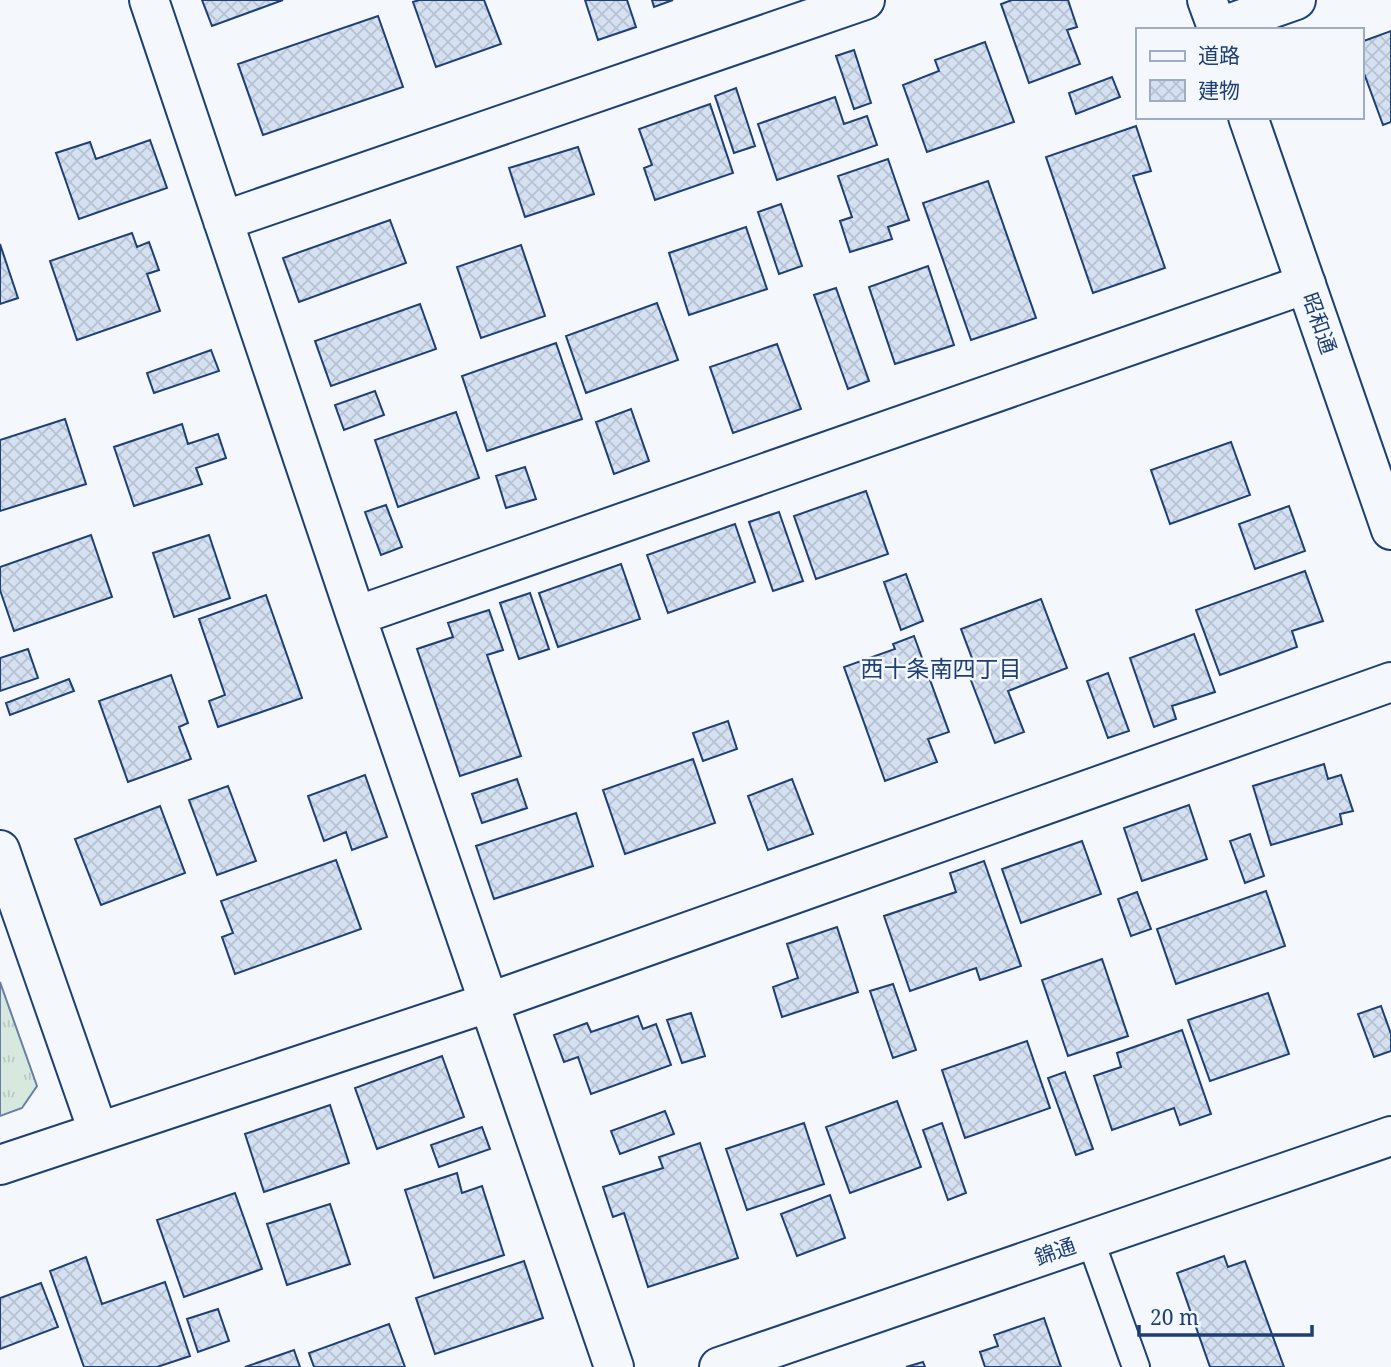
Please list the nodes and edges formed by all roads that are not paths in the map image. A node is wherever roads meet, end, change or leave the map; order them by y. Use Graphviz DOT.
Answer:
graph roads {
  1 [pos="149,0"];
  2 [pos="865,0"];
  3 [pos="1296,0"];
  4 [pos="1214,19"];
  5 [pos="1249,119"];
  6 [pos="223,221"];
  7 [pos="1306,284"];
  8 [pos="1391,530"];
  9 [pos="356,616"];
  10 [pos="1391,682"];
  11 [pos="0,850"];
  12 [pos="490,1002"];
  13 [pos="98,1131"];
  14 [pos="1391,1136"];
  15 [pos="0,1165"];
  16 [pos="1090,1239"];
  17 [pos="614,1367"];
  18 [pos="719,1367"];
  19 [pos="1136,1367"];
  1 -- 6 [label="street"];
  2 -- 6 [label="street"];
  3 -- 4 [label="street"];
  5 -- 7 [label="street, 昭和通"];
  6 -- 9 [label="street"];
  7 -- 8 [label="street, 昭和通"];
  7 -- 9 [label="street"];
  9 -- 12 [label="street"];
  10 -- 12 [label="street"];
  11 -- 13 [label="street"];
  12 -- 13 [label="street"];
  12 -- 17 [label="street"];
  13 -- 15 [label="street"];
  14 -- 16 [label="street, 錦通"];
  16 -- 18 [label="street, 錦通"];
  16 -- 19 [label="lane"];
}
